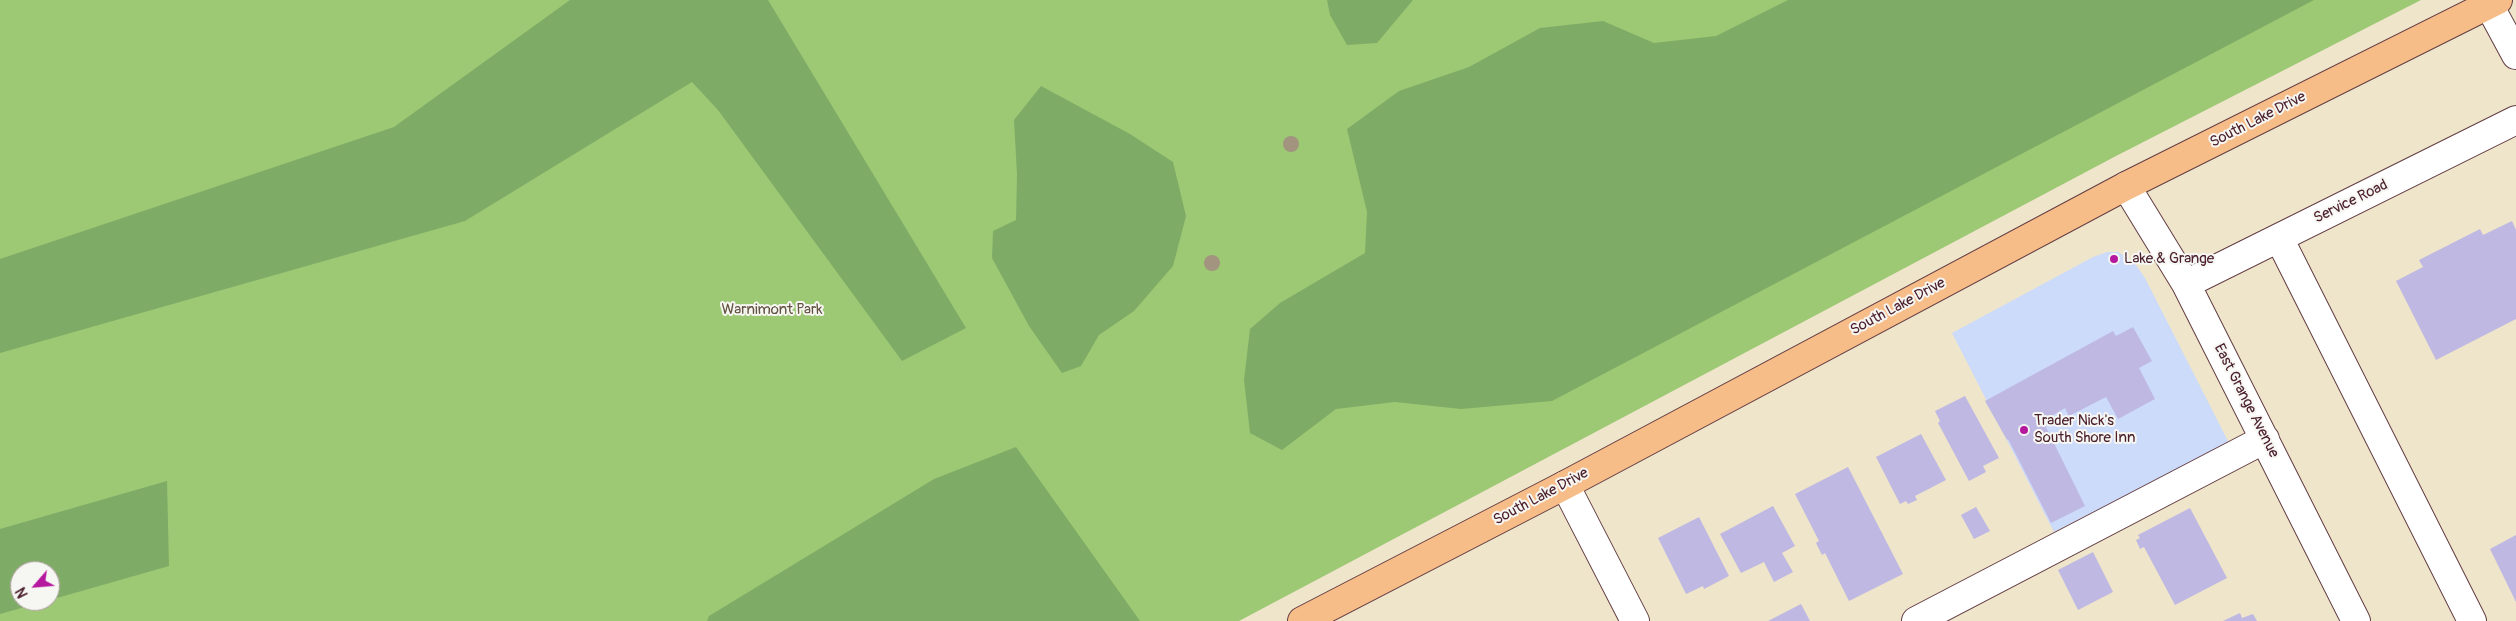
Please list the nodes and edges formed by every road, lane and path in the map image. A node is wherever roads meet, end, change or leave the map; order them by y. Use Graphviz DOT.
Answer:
graph roads {
  1 [pos="2494,2"];
  2 [pos="2516,55"];
  3 [pos="2516,120"];
  4 [pos="2126,186"];
  5 [pos="2279,238"];
  6 [pos="2186,284"];
  7 [pos="2265,439"];
  8 [pos="1565,485"];
  9 [pos="1302,621"];
  10 [pos="1634,621"];
  11 [pos="1916,621"];
  12 [pos="2356,621"];
  13 [pos="2472,621"];
  1 -- 2 [label="street"];
  1 -- 4 [label="main road, South Lake Drive"];
  3 -- 5 [label="street, Service Road"];
  4 -- 6 [label="street, East Grange Avenue"];
  4 -- 8 [label="main road, South Lake Drive"];
  5 -- 6 [label="street, Service Road"];
  5 -- 13 [label="street"];
  6 -- 7 [label="street, East Grange Avenue"];
  7 -- 11 [label="street"];
  7 -- 12 [label="street, East Grange Avenue"];
  8 -- 9 [label="main road, South Lake Drive"];
  8 -- 10 [label="street"];
}
